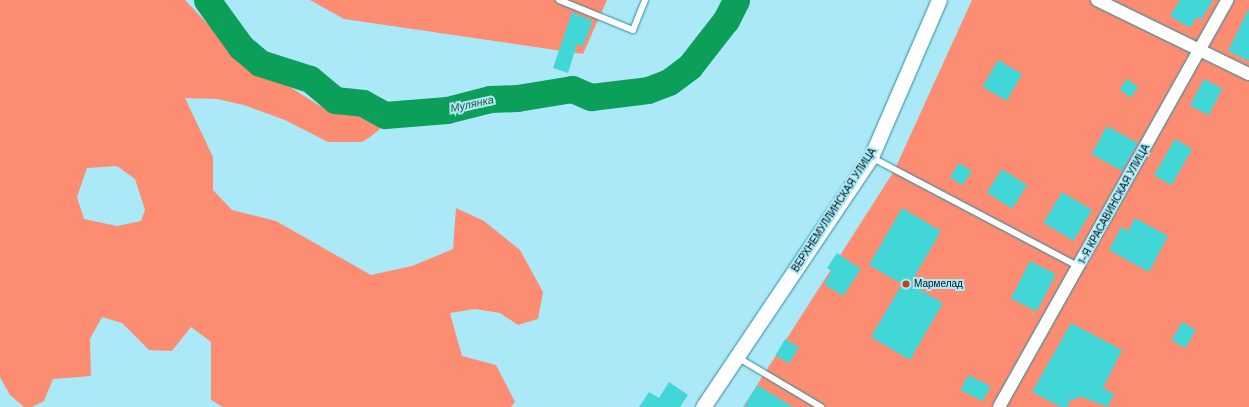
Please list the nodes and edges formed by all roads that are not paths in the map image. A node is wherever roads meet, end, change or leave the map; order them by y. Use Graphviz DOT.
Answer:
graph roads {
  1 [pos="558,0"];
  2 [pos="645,0"];
  3 [pos="939,0"];
  4 [pos="1097,0"];
  5 [pos="1227,0"];
  6 [pos="1200,50"];
  7 [pos="1249,74"];
  8 [pos="871,157"];
  9 [pos="1078,266"];
  10 [pos="737,357"];
  11 [pos="703,407"];
  12 [pos="821,407"];
  13 [pos="999,407"];
  1 -- 2 [label="lane"];
  3 -- 8 [label="street, ВЕРХНЕМУЛЛИНСКАЯ УЛИЦА"];
  4 -- 6 [label="street"];
  5 -- 6 [label="street, 1-Я КРАСАВИНСКАЯ УЛИЦА"];
  6 -- 7 [label="street"];
  6 -- 9 [label="street, 1-Я КРАСАВИНСКАЯ УЛИЦА"];
  8 -- 9 [label="lane"];
  8 -- 10 [label="street, ВЕРХНЕМУЛЛИНСКАЯ УЛИЦА"];
  9 -- 13 [label="street, 1-Я КРАСАВИНСКАЯ УЛИЦА"];
  10 -- 11 [label="street, ВЕРХНЕМУЛЛИНСКАЯ УЛИЦА"];
  10 -- 12 [label="lane"];
}
